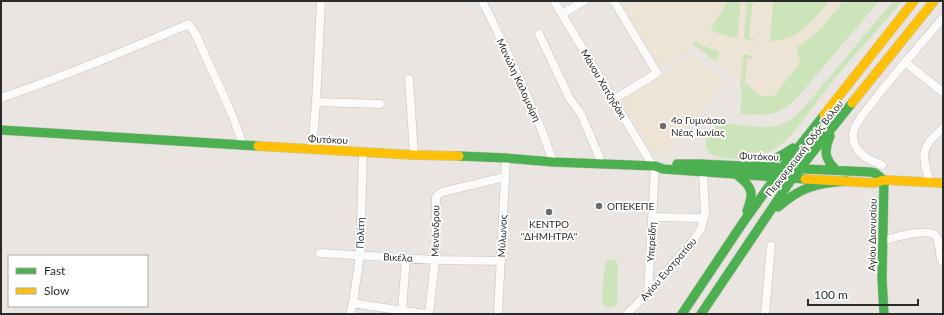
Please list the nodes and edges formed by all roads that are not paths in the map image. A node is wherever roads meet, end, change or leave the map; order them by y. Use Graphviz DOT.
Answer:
graph roads {
  1 [pos="321,1"];
  2 [pos="482,1"];
  3 [pos="554,1"];
  4 [pos="584,1"];
  5 [pos="614,1"];
  6 [pos="914,1"];
  7 [pos="934,1"];
  8 [pos="562,14"];
  9 [pos="942,21"];
  10 [pos="539,34"];
  11 [pos="905,62"];
  12 [pos="408,79"];
  13 [pos="943,92"];
  14 [pos="1,98"];
  15 [pos="613,100"];
  16 [pos="316,102"];
  17 [pos="380,104"];
  18 [pos="832,128"];
  19 [pos="943,128"];
  20 [pos="1,130"];
  21 [pos="802,142"];
  22 [pos="243,145"];
  23 [pos="312,149"];
  24 [pos="363,152"];
  25 [pos="414,155"];
  26 [pos="506,158"];
  27 [pos="553,162"];
  28 [pos="600,163"];
  29 [pos="882,165"];
  30 [pos="654,166"];
  31 [pos="751,167"];
  32 [pos="782,168"];
  33 [pos="800,168"];
  34 [pos="836,170"];
  35 [pos="703,172"];
  36 [pos="737,174"];
  37 [pos="776,176"];
  38 [pos="505,177"];
  39 [pos="793,178"];
  40 [pos="884,180"];
  41 [pos="847,181"];
  42 [pos="930,182"];
  43 [pos="943,183"];
  44 [pos="652,217"];
  45 [pos="704,218"];
  46 [pos="742,224"];
  47 [pos="760,225"];
  48 [pos="882,241"];
  49 [pos="771,246"];
  50 [pos="320,253"];
  51 [pos="360,255"];
  52 [pos="406,258"];
  53 [pos="435,260"];
  54 [pos="500,261"];
  55 [pos="943,262"];
  56 [pos="648,293"];
  57 [pos="353,302"];
  58 [pos="370,310"];
  59 [pos="402,311"];
  60 [pos="350,314"];
  61 [pos="425,314"];
  62 [pos="429,314"];
  63 [pos="498,314"];
  64 [pos="628,314"];
  65 [pos="682,314"];
  66 [pos="701,314"];
  67 [pos="765,314"];
  68 [pos="884,314"];
  1 -- 16 [label="street"];
  2 -- 27 [label="street, Μανώλη Καλομοίρη"];
  3 -- 8 [label="street, Μάνου Χατζηδάκι"];
  4 -- 8 [label="street"];
  5 -- 15 [label="street"];
  6 -- 21 [label="main road, Περιφερειακή Οδός Βόλου"];
  7 -- 18 [label="main road, Περιφερειακή Οδός Βόλου"];
  8 -- 15 [label="street, Μάνου Χατζηδάκι"];
  9 -- 11 [label="street"];
  10 -- 28 [label="street"];
  11 -- 13 [label="street"];
  11 -- 29 [label="street"];
  12 -- 25 [label="street"];
  14 -- 22 [label="street"];
  15 -- 30 [label="street, Μάνου Χατζηδάκι"];
  16 -- 17 [label="street"];
  16 -- 23 [label="street"];
  18 -- 33 [label="main road, Περιφερειακή Οδός Βόλου"];
  18 -- 34 [label="main road"];
  19 -- 42 [label="street"];
  20 -- 22 [label="main road, Φυτόκου"];
  21 -- 31 [label="main road"];
  21 -- 32 [label="main road, Περιφερειακή Οδός Βόλου"];
  22 -- 23 [label="main road, Φυτόκου"];
  23 -- 24 [label="main road, Φυτόκου"];
  24 -- 25 [label="main road, Φυτόκου"];
  24 -- 51 [label="street, Πολίτη"];
  25 -- 26 [label="main road, Φυτόκου"];
  26 -- 27 [label="main road, Φυτόκου"];
  26 -- 38 [label="street, Μύλωνος"];
  27 -- 28 [label="main road, Φυτόκου"];
  28 -- 30 [label="main road, Φυτόκου"];
  30 -- 31 [label="main road, Φυτόκου"];
  30 -- 35 [label="main road, Φυτόκου"];
  30 -- 44 [label="street, Υπερείδη"];
  31 -- 32 [label="main road, Φυτόκου"];
  32 -- 33 [label="main road, Φυτόκου"];
  32 -- 37 [label="main road, Περιφερειακή Οδός Βόλου"];
  33 -- 34 [label="main road, Φυτόκου"];
  33 -- 39 [label="main road, Περιφερειακή Οδός Βόλου"];
  34 -- 40 [label="main road, Φυτόκου"];
  35 -- 36 [label="main road, Φυτόκου"];
  35 -- 45 [label="street, Αγίου Ευστρατίου"];
  36 -- 37 [label="main road, Φυτόκου"];
  36 -- 46 [label="main road"];
  37 -- 39 [label="main road, Φυτόκου"];
  37 -- 46 [label="main road, Περιφερειακή Οδός Βόλου"];
  38 -- 53 [label="street, Μενάνδρου"];
  38 -- 54 [label="street, Μύλωνος"];
  39 -- 41 [label="main road, Φυτόκου"];
  39 -- 47 [label="main road, Περιφερειακή Οδός Βόλου"];
  40 -- 41 [label="main road, Φυτόκου"];
  40 -- 42 [label="main road, Φυτόκου"];
  40 -- 48 [label="main road, Αγίου Διονυσίου"];
  41 -- 47 [label="main road"];
  42 -- 43 [label="main road, Φυτόκου"];
  44 -- 45 [label="street"];
  44 -- 56 [label="street, Υπερείδη"];
  45 -- 56 [label="street, Αγίου Ευστρατίου"];
  46 -- 65 [label="main road, Περιφερειακή Οδός Βόλου"];
  47 -- 66 [label="main road, Περιφερειακή Οδός Βόλου"];
  48 -- 55 [label="street"];
  48 -- 68 [label="main road, Αγίου Διονυσίου"];
  49 -- 67 [label="street"];
  50 -- 51 [label="street, Βικέλα"];
  51 -- 52 [label="street, Βικέλα"];
  51 -- 57 [label="street, Πολίτη"];
  52 -- 53 [label="street, Βικέλα"];
  52 -- 59 [label="street"];
  53 -- 54 [label="street, Βικέλα"];
  53 -- 62 [label="street, Μενάνδρου"];
  54 -- 63 [label="street, Μύλωνος"];
  56 -- 64 [label="street, Αγίου Ευστρατίου"];
  57 -- 58 [label="street"];
  57 -- 60 [label="street, Πολίτη"];
  58 -- 59 [label="street"];
  59 -- 61 [label="street"];
}
